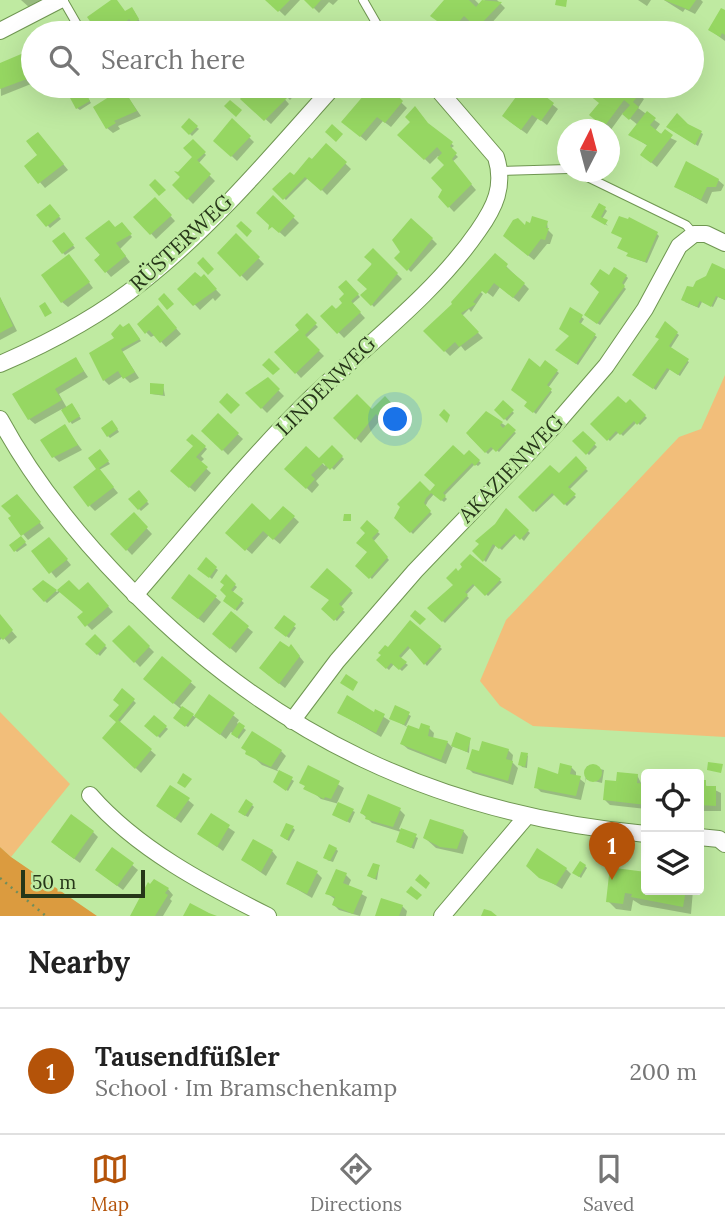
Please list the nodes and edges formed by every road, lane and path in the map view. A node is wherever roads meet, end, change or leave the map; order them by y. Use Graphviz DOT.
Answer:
graph roads {
  1 [pos="62,0"];
  2 [pos="362,0"];
  3 [pos="75,21"];
  4 [pos="375,21"];
  5 [pos="0,31"];
  6 [pos="323,98"];
  7 [pos="446,98"];
  8 [pos="557,169"];
  9 [pos="500,171"];
  10 [pos="598,182"];
  11 [pos="694,234"];
  12 [pos="725,243"];
  13 [pos="0,364"];
  14 [pos="0,419"];
  15 [pos="135,595"];
  16 [pos="292,721"];
  17 [pos="90,795"];
  18 [pos="526,817"];
  19 [pos="641,833"];
  20 [pos="704,838"];
  21 [pos="725,844"];
  22 [pos="0,878"];
  23 [pos="46,916"];
  24 [pos="268,916"];
  25 [pos="442,916"];
  1 -- 3 [label="lane"];
  1 -- 5 [label="street"];
  2 -- 4 [label="lane"];
  6 -- 13 [label="street, RÜSTERWEG"];
  7 -- 9 [label="street"];
  8 -- 9 [label="lane"];
  9 -- 15 [label="street, LINDENWEG"];
  10 -- 11 [label="lane"];
  11 -- 12 [label="street"];
  11 -- 16 [label="street, AKAZIENWEG"];
  14 -- 15 [label="street"];
  15 -- 16 [label="street"];
  16 -- 18 [label="street"];
  17 -- 24 [label="street"];
  18 -- 19 [label="street"];
  18 -- 25 [label="street"];
  20 -- 21 [label="street"];
  22 -- 23 [label="path"];
}
